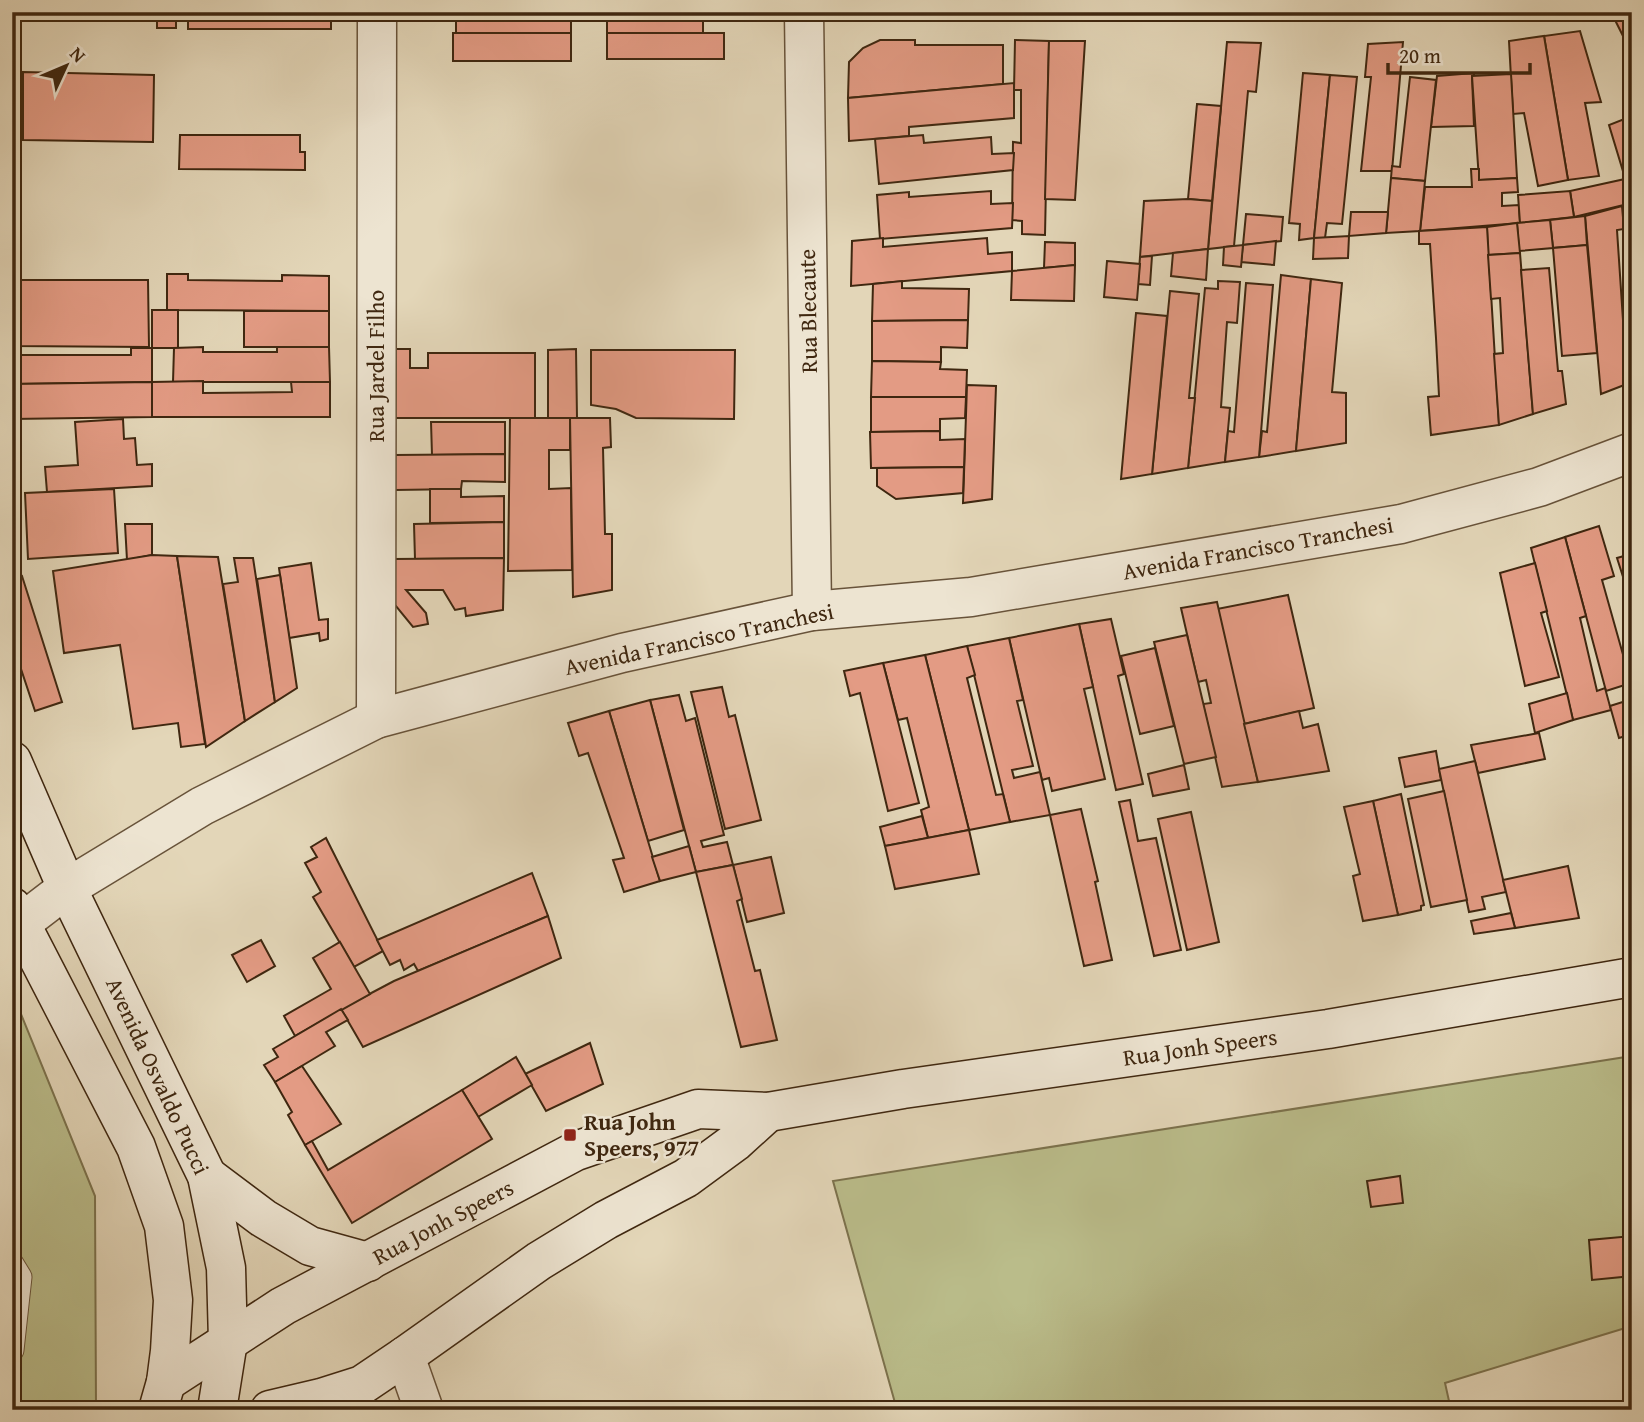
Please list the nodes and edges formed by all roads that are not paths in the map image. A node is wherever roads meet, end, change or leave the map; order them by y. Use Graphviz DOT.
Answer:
graph roads {
  1 [pos="377,12"];
  2 [pos="804,12"];
  3 [pos="1632,452"];
  4 [pos="812,611"];
  5 [pos="376,719"];
  6 [pos="12,761"];
  7 [pos="67,888"];
  8 [pos="16,915"];
  9 [pos="1632,977"];
  10 [pos="768,1112"];
  11 [pos="207,1176"];
  12 [pos="368,1262"];
  13 [pos="12,1264"];
  14 [pos="228,1342"];
  15 [pos="12,1350"];
  16 [pos="405,1356"];
  17 [pos="162,1396"];
  18 [pos="349,1397"];
  19 [pos="217,1410"];
  20 [pos="270,1410"];
  21 [pos="424,1410"];
  1 -- 5 [label="main road, Rua Jardel Filho"];
  2 -- 4 [label="main road, Rua Blecaute"];
  3 -- 4 [label="main road, Avenida Francisco Tranchesi"];
  4 -- 5 [label="main road, Avenida Francisco Tranchesi"];
  5 -- 7 [label="main road, Avenida Francisco Tranchesi"];
  6 -- 7 [label="main road, Avenida Osvaldo Pucci"];
  7 -- 8 [label="main road, Avenida Francisco Tranchesi"];
  7 -- 11 [label="main road, Avenida Osvaldo Pucci"];
  8 -- 17 [label="main road"];
  9 -- 10 [label="main road, Rua Jonh Speers"];
  10 -- 12 [label="main road, Rua Jonh Speers"];
  10 -- 16 [label="main road"];
  11 -- 12 [label="main road"];
  11 -- 14 [label="main road, Avenida Osvaldo Pucci"];
  12 -- 14 [label="main road, Rua Jonh Speers"];
  13 -- 15 [label="lane"];
  14 -- 17 [label="main road, Rua Jonh Speers"];
  14 -- 19 [label="main road, Avenida Osvaldo Pucci"];
  16 -- 18 [label="main road"];
  16 -- 21 [label="main road"];
  18 -- 20 [label="main road"];
}
